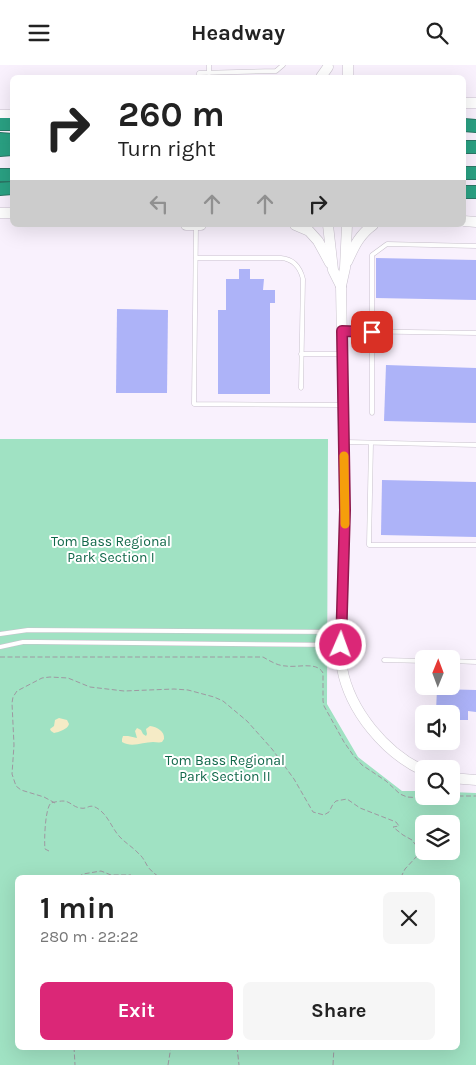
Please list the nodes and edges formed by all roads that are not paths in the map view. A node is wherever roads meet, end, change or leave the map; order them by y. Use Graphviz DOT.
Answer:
graph roads {
  1 [pos="209,65"];
  2 [pos="283,65"];
  3 [pos="209,73"];
  4 [pos="198,75"];
  5 [pos="196,227"];
  6 [pos="300,227"];
  7 [pos="328,227"];
  8 [pos="347,227"];
  9 [pos="370,227"];
  10 [pos="476,246"];
  11 [pos="196,258"];
  12 [pos="345,268"];
  13 [pos="333,269"];
  14 [pos="341,286"];
  15 [pos="342,331"];
  16 [pos="372,332"];
  17 [pos="476,333"];
  18 [pos="302,354"];
  19 [pos="342,354"];
  20 [pos="301,388"];
  21 [pos="343,405"];
  22 [pos="372,413"];
  23 [pos="344,442"];
  24 [pos="371,443"];
  25 [pos="476,445"];
  26 [pos="476,545"];
  27 [pos="36,630"];
  28 [pos="180,631"];
  29 [pos="341,632"];
  30 [pos="0,634"];
  31 [pos="36,642"];
  32 [pos="180,643"];
  33 [pos="341,645"];
  34 [pos="0,647"];
  35 [pos="384,660"];
  36 [pos="415,661"];
  37 [pos="460,661"];
  38 [pos="476,662"];
  39 [pos="415,766"];
  40 [pos="460,779"];
  41 [pos="476,780"];
  1 -- 3 [label="lane"];
  2 -- 3 [label="lane"];
  3 -- 4 [label="lane"];
  5 -- 11 [label="lane"];
  6 -- 13 [label="street"];
  7 -- 13 [label="street"];
  8 -- 12 [label="street"];
  9 -- 12 [label="street"];
  10 -- 16 [label="lane"];
  11 -- 18 [label="lane"];
  11 -- 21 [label="lane"];
  12 -- 14 [label="street"];
  13 -- 14 [label="street"];
  14 -- 15 [label="street"];
  15 -- 16 [label="lane"];
  15 -- 19 [label="street"];
  16 -- 17 [label="lane"];
  16 -- 22 [label="lane"];
  18 -- 19 [label="lane"];
  18 -- 20 [label="lane"];
  19 -- 21 [label="street"];
  21 -- 23 [label="street"];
  23 -- 24 [label="lane"];
  23 -- 29 [label="street"];
  24 -- 25 [label="lane"];
  24 -- 26 [label="lane"];
  27 -- 28 [label="lane"];
  27 -- 30 [label="lane"];
  27 -- 31 [label="lane"];
  28 -- 29 [label="lane"];
  28 -- 32 [label="lane"];
  29 -- 33 [label="street"];
  31 -- 32 [label="lane"];
  31 -- 34 [label="lane"];
  32 -- 33 [label="lane"];
  33 -- 39 [label="street"];
  35 -- 36 [label="lane"];
  37 -- 38 [label="lane"];
  40 -- 41 [label="street"];
}
